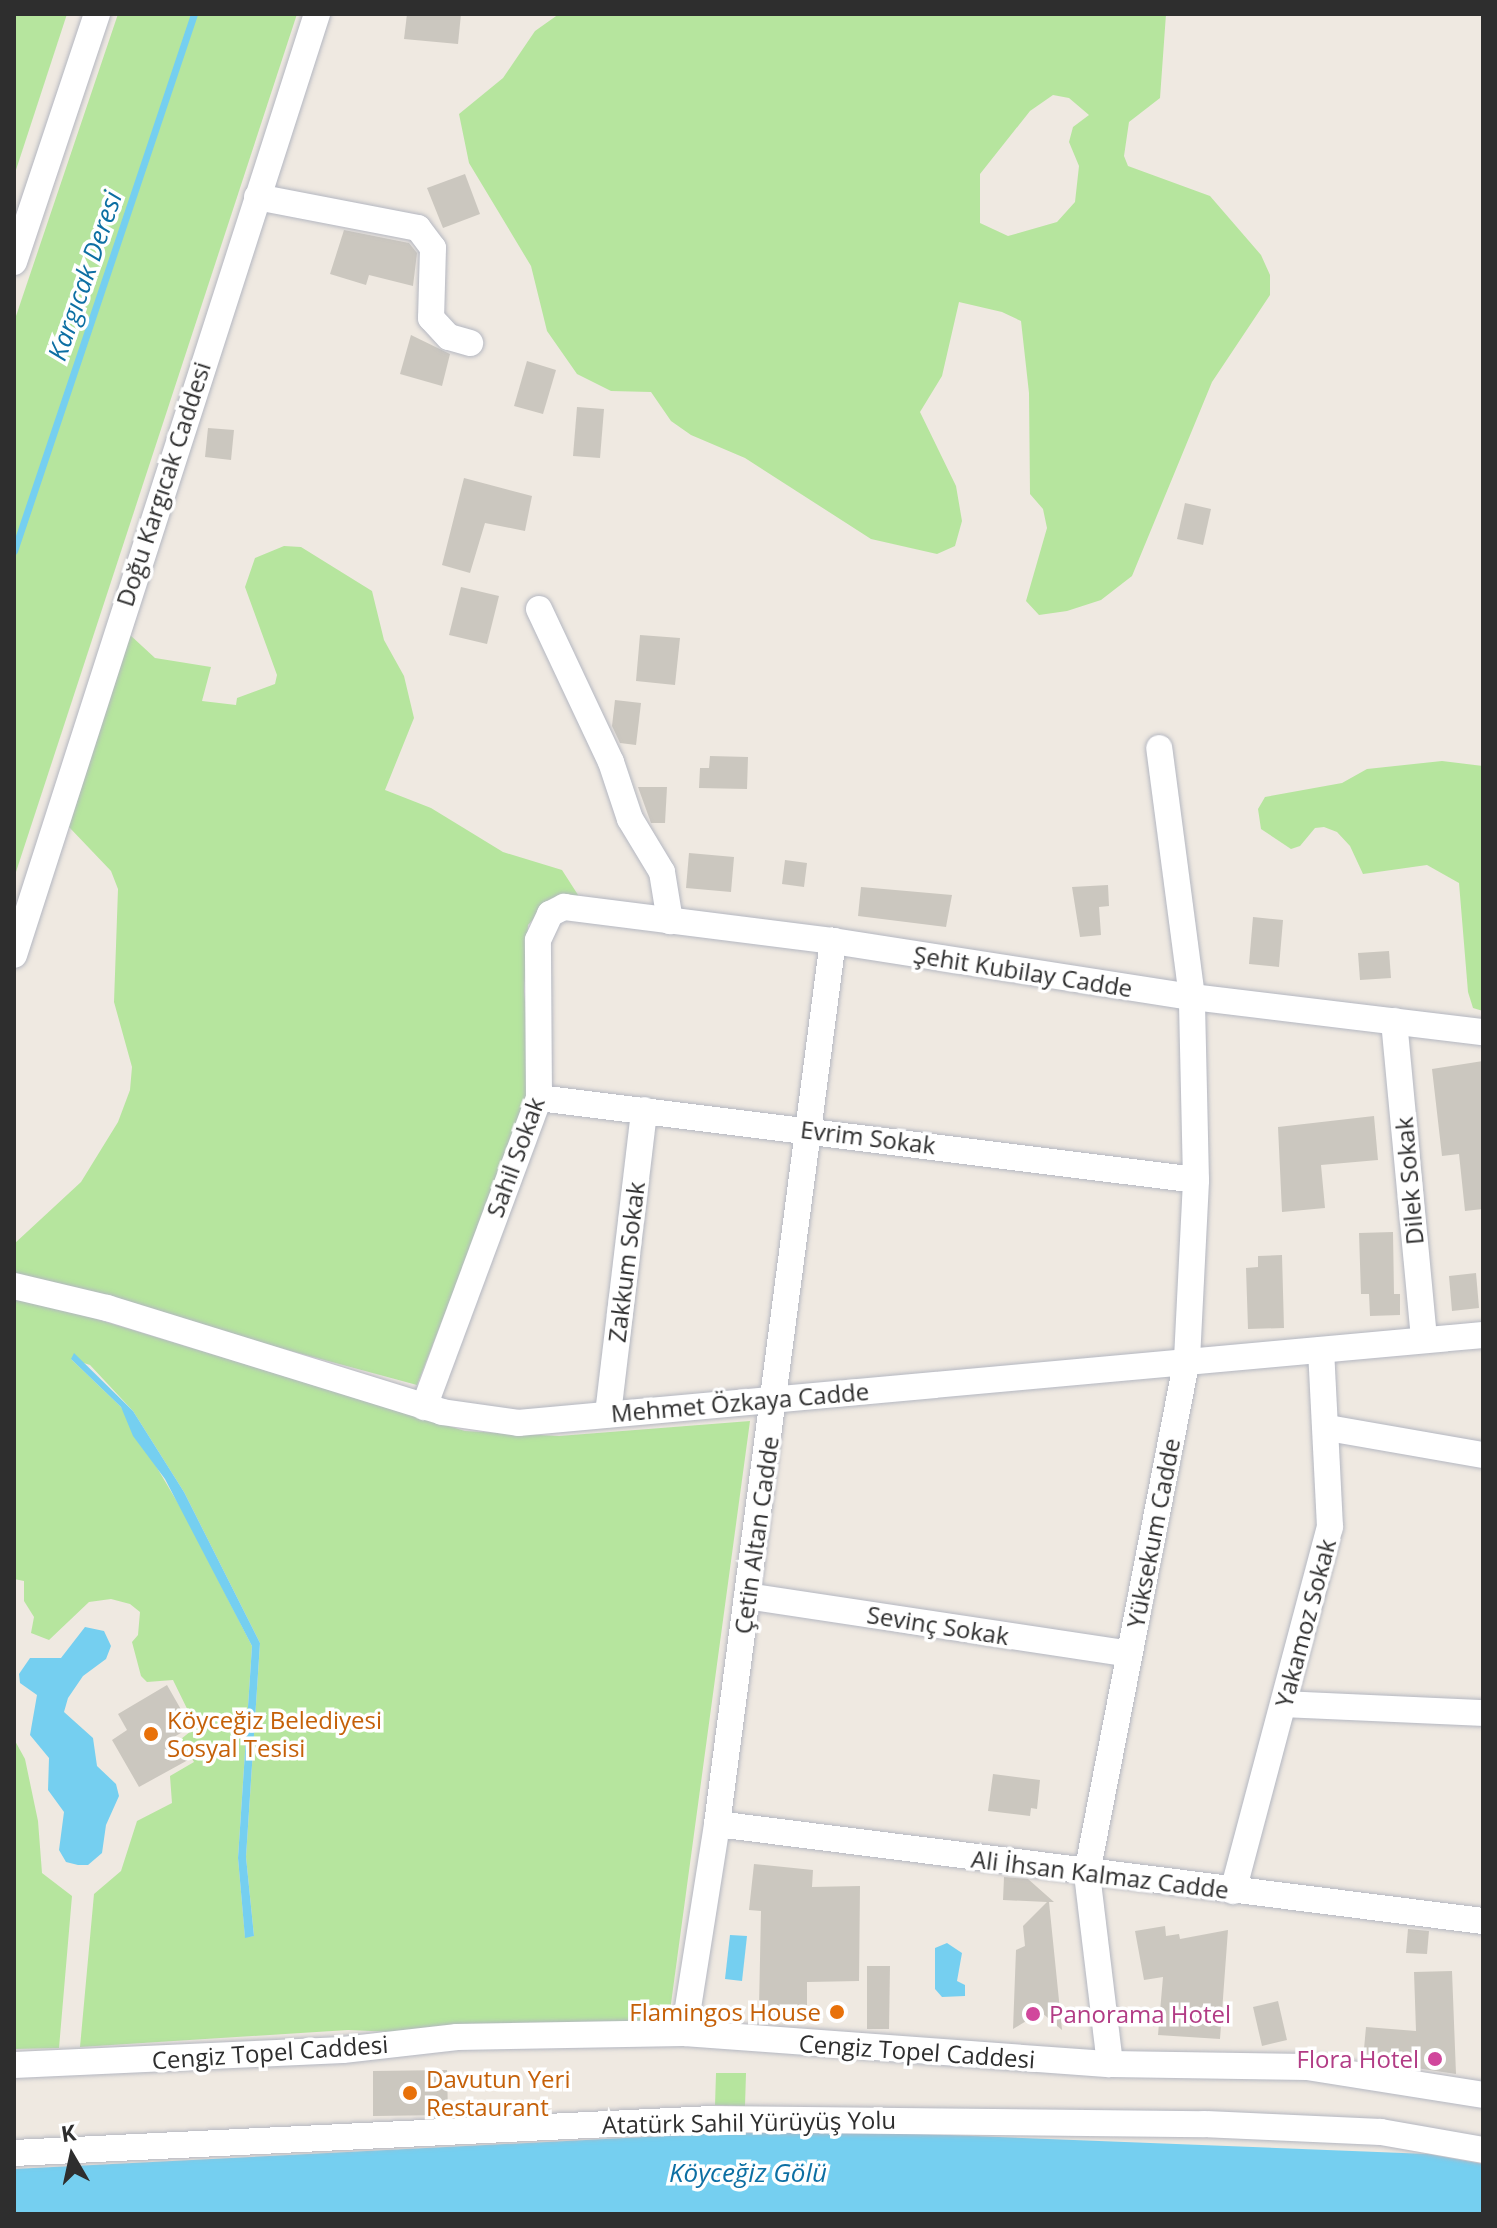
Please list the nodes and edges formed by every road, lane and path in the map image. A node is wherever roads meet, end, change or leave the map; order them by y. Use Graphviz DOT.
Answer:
graph roads {
  1 [pos="97,14"];
  2 [pos="317,14"];
  3 [pos="257,197"];
  4 [pos="14,262"];
  5 [pos="470,343"];
  6 [pos="539,609"];
  7 [pos="1159,748"];
  8 [pos="564,907"];
  9 [pos="670,921"];
  10 [pos="833,941"];
  11 [pos="14,955"];
  12 [pos="1192,997"];
  13 [pos="1394,1021"];
  14 [pos="1483,1032"];
  15 [pos="539,1098"];
  16 [pos="644,1110"];
  17 [pos="811,1129"];
  18 [pos="1196,1180"];
  19 [pos="14,1286"];
  20 [pos="1483,1335"];
  21 [pos="1424,1340"];
  22 [pos="1321,1350"];
  23 [pos="1187,1359"];
  24 [pos="775,1398"];
  25 [pos="424,1407"];
  26 [pos="608,1414"];
  27 [pos="1328,1428"];
  28 [pos="1483,1455"];
  29 [pos="747,1596"];
  30 [pos="1129,1654"];
  31 [pos="1284,1704"];
  32 [pos="1483,1713"];
  33 [pos="717,1824"];
  34 [pos="1087,1873"];
  35 [pos="1233,1891"];
  36 [pos="1483,1921"];
  37 [pos="684,2033"];
  38 [pos="1110,2064"];
  39 [pos="14,2065"];
  40 [pos="1483,2095"];
  41 [pos="1483,2150"];
  42 [pos="14,2153"];
  1 -- 4 [label="street"];
  2 -- 3 [label="street, Doğu Kargıcak Caddesi"];
  3 -- 5 [label="street"];
  3 -- 11 [label="street, Doğu Kargıcak Caddesi"];
  6 -- 9 [label="street"];
  7 -- 12 [label="street, Yüksekum Cadde"];
  8 -- 9 [label="street, Şehit Kubilay Cadde"];
  8 -- 15 [label="street, Sahil Sokak"];
  9 -- 10 [label="street, Şehit Kubilay Cadde"];
  10 -- 12 [label="street, Şehit Kubilay Cadde"];
  10 -- 17 [label="street, Çetin Altan Cadde"];
  12 -- 13 [label="street, Şehit Kubilay Cadde"];
  12 -- 18 [label="street, Yüksekum Cadde"];
  13 -- 14 [label="street, Şehit Kubilay Cadde"];
  13 -- 21 [label="street, Dilek Sokak"];
  15 -- 16 [label="street, Evrim Sokak"];
  15 -- 25 [label="street, Sahil Sokak"];
  16 -- 17 [label="street, Evrim Sokak"];
  16 -- 26 [label="street, Zakkum Sokak"];
  17 -- 18 [label="street, Evrim Sokak"];
  17 -- 24 [label="street, Çetin Altan Cadde"];
  18 -- 23 [label="street, Yüksekum Cadde"];
  19 -- 25 [label="street, Mehmet Özkaya Cadde"];
  20 -- 21 [label="street, Mehmet Özkaya Cadde"];
  21 -- 22 [label="street, Mehmet Özkaya Cadde"];
  22 -- 23 [label="street, Mehmet Özkaya Cadde"];
  22 -- 27 [label="street, Yakamoz Sokak"];
  23 -- 24 [label="street, Mehmet Özkaya Cadde"];
  23 -- 30 [label="street, Yüksekum Cadde"];
  24 -- 26 [label="street, Mehmet Özkaya Cadde"];
  24 -- 29 [label="street, Çetin Altan Cadde"];
  25 -- 26 [label="street, Mehmet Özkaya Cadde"];
  27 -- 28 [label="street"];
  27 -- 31 [label="street, Yakamoz Sokak"];
  29 -- 30 [label="street, Sevinç Sokak"];
  29 -- 33 [label="street, Çetin Altan Cadde"];
  30 -- 34 [label="street, Yüksekum Cadde"];
  31 -- 32 [label="street"];
  31 -- 35 [label="street, Yakamoz Sokak"];
  33 -- 34 [label="street, Ali İhsan Kalmaz Cadde"];
  33 -- 37 [label="street, Çetin Altan Cadde"];
  34 -- 35 [label="street, Ali İhsan Kalmaz Cadde"];
  34 -- 38 [label="street, Yüksekum Cadde"];
  35 -- 36 [label="street, Ali İhsan Kalmaz Cadde"];
  37 -- 38 [label="street, Cengiz Topel Caddesi"];
  37 -- 39 [label="street, Cengiz Topel Caddesi"];
  38 -- 40 [label="street, Cengiz Topel Caddesi"];
  41 -- 42 [label="street, Atatürk Sahil Yürüyüş Yolu"];
}
